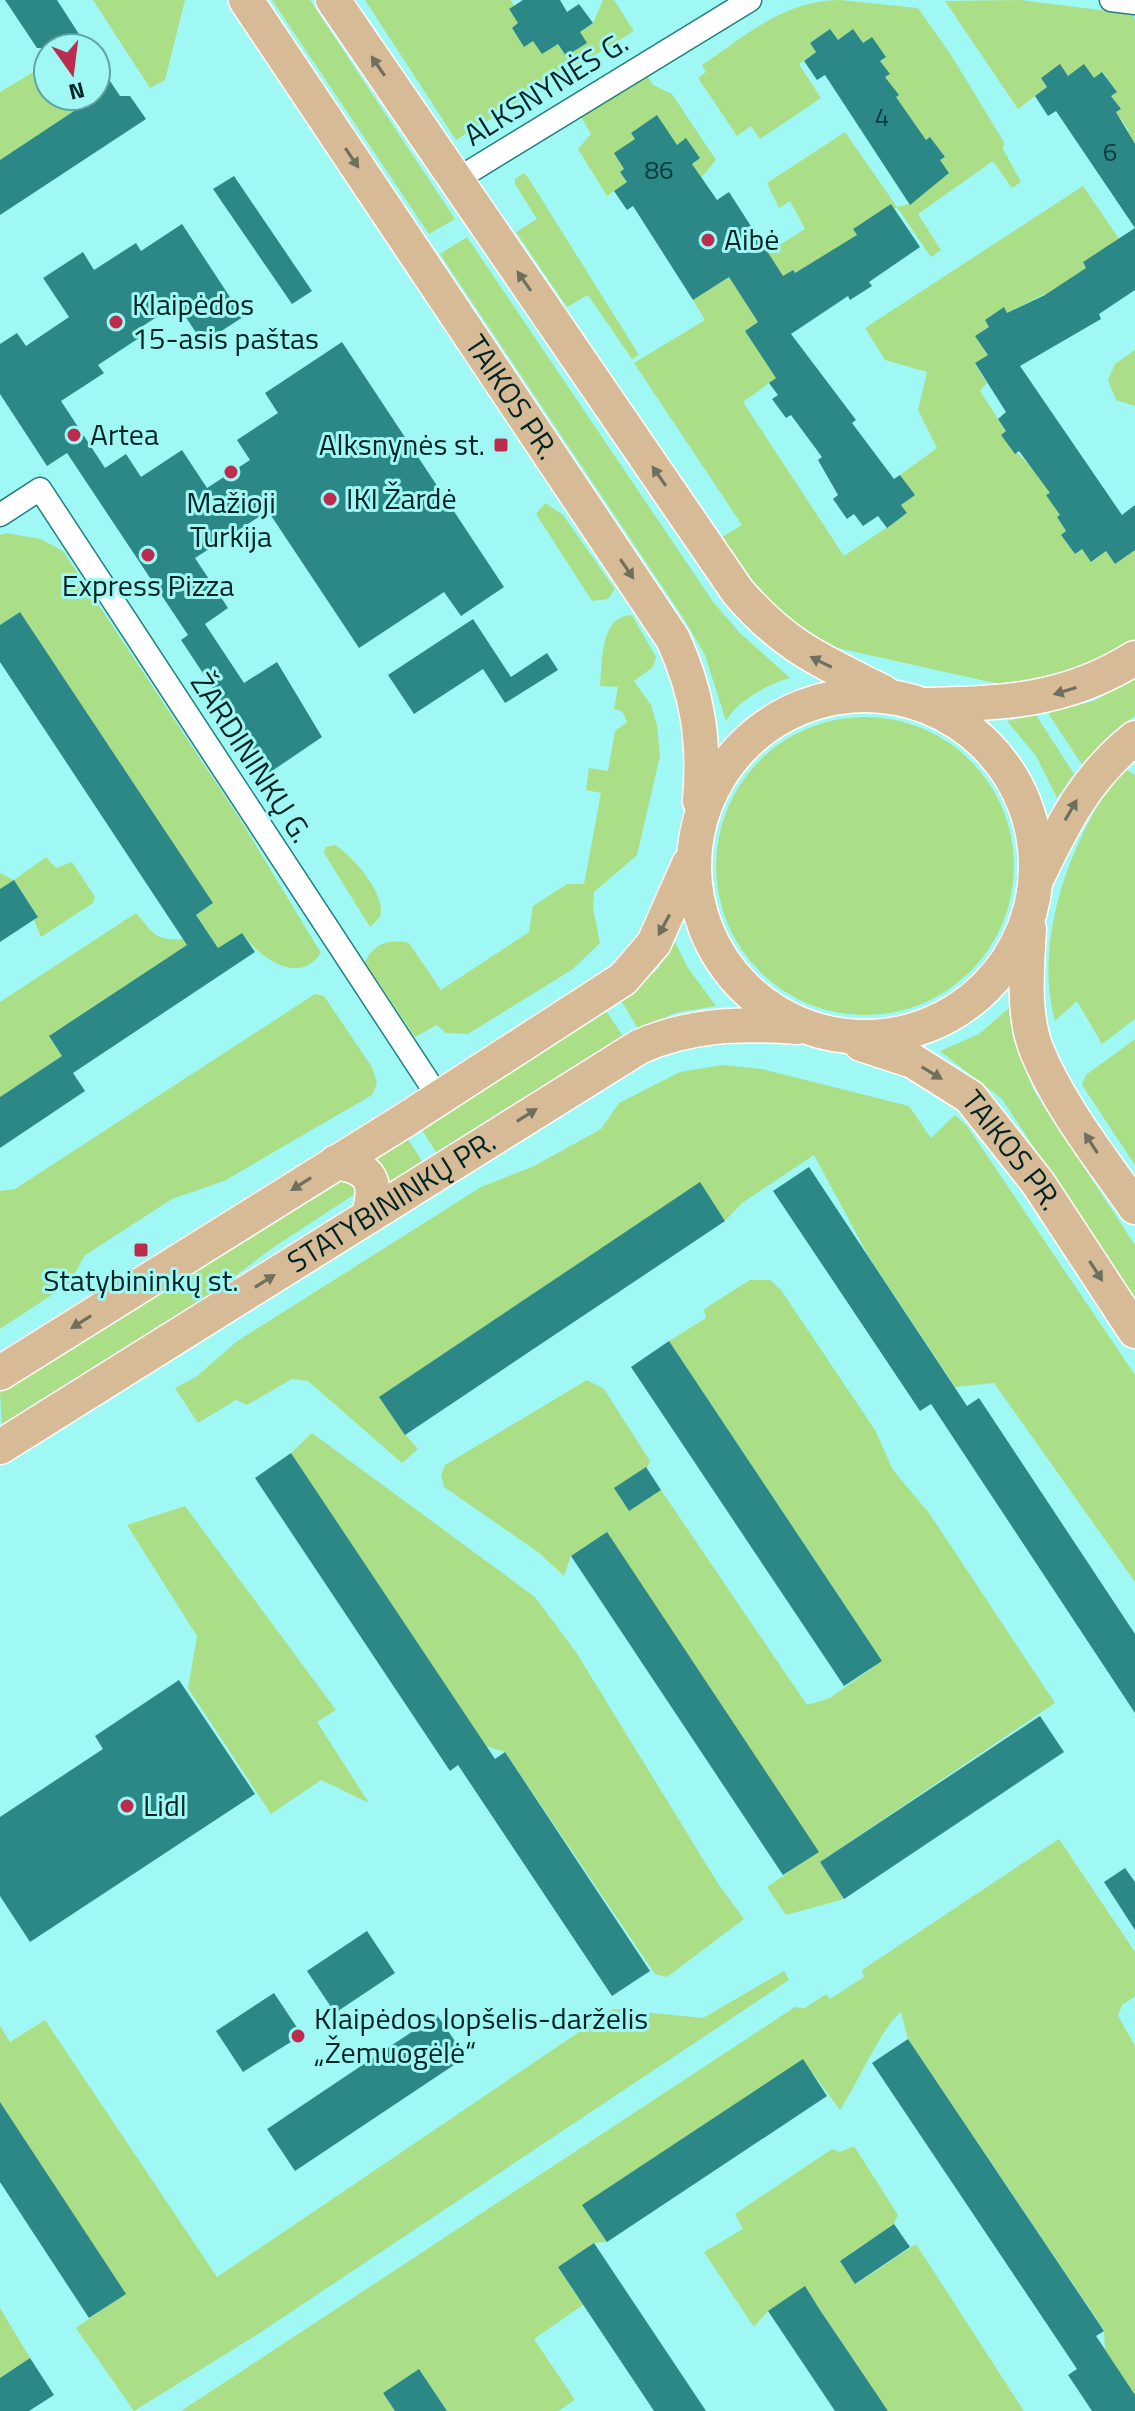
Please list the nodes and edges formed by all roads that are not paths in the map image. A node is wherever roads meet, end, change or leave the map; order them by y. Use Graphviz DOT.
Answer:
graph roads {
  1 [pos="246,0"];
  2 [pos="333,0"];
  3 [pos="750,0"];
  4 [pos="1111,0"];
  5 [pos="1135,3"];
  6 [pos="456,180"];
  7 [pos="0,515"];
  8 [pos="1135,658"];
  9 [pos="907,701"];
  10 [pos="1135,738"];
  11 [pos="696,838"];
  12 [pos="1033,896"];
  13 [pos="819,1031"];
  14 [pos="439,1098"];
  15 [pos="336,1162"];
  16 [pos="1135,1207"];
  17 [pos="369,1214"];
  18 [pos="1135,1331"];
  19 [pos="0,1373"];
  20 [pos="0,1447"];
  1 -- 11 [label="main road, TAIKOS PR., one-way"];
  6 -- 2 [label="main road, one-way"];
  3 -- 6 [label="street, ALKSNYNĖS G."];
  4 -- 5 [label="street"];
  9 -- 6 [label="main road, one-way"];
  7 -- 14 [label="street, ŽARDININKŲ G."];
  8 -- 9 [label="main road, one-way"];
  9 -- 11 [label="main road, STATYBININKŲ PR."];
  9 -- 12 [label="main road"];
  12 -- 10 [label="main road, one-way"];
  11 -- 13 [label="main road"];
  11 -- 14 [label="main road, STATYBININKŲ PR., one-way"];
  12 -- 13 [label="main road"];
  16 -- 12 [label="main road, one-way"];
  17 -- 13 [label="main road, STATYBININKŲ PR., one-way"];
  13 -- 18 [label="main road, TAIKOS PR., one-way"];
  14 -- 15 [label="main road, STATYBININKŲ PR."];
  15 -- 17 [label="main road"];
  15 -- 19 [label="main road, STATYBININKŲ PR., one-way"];
  20 -- 17 [label="main road, STATYBININKŲ PR., one-way"];
}
